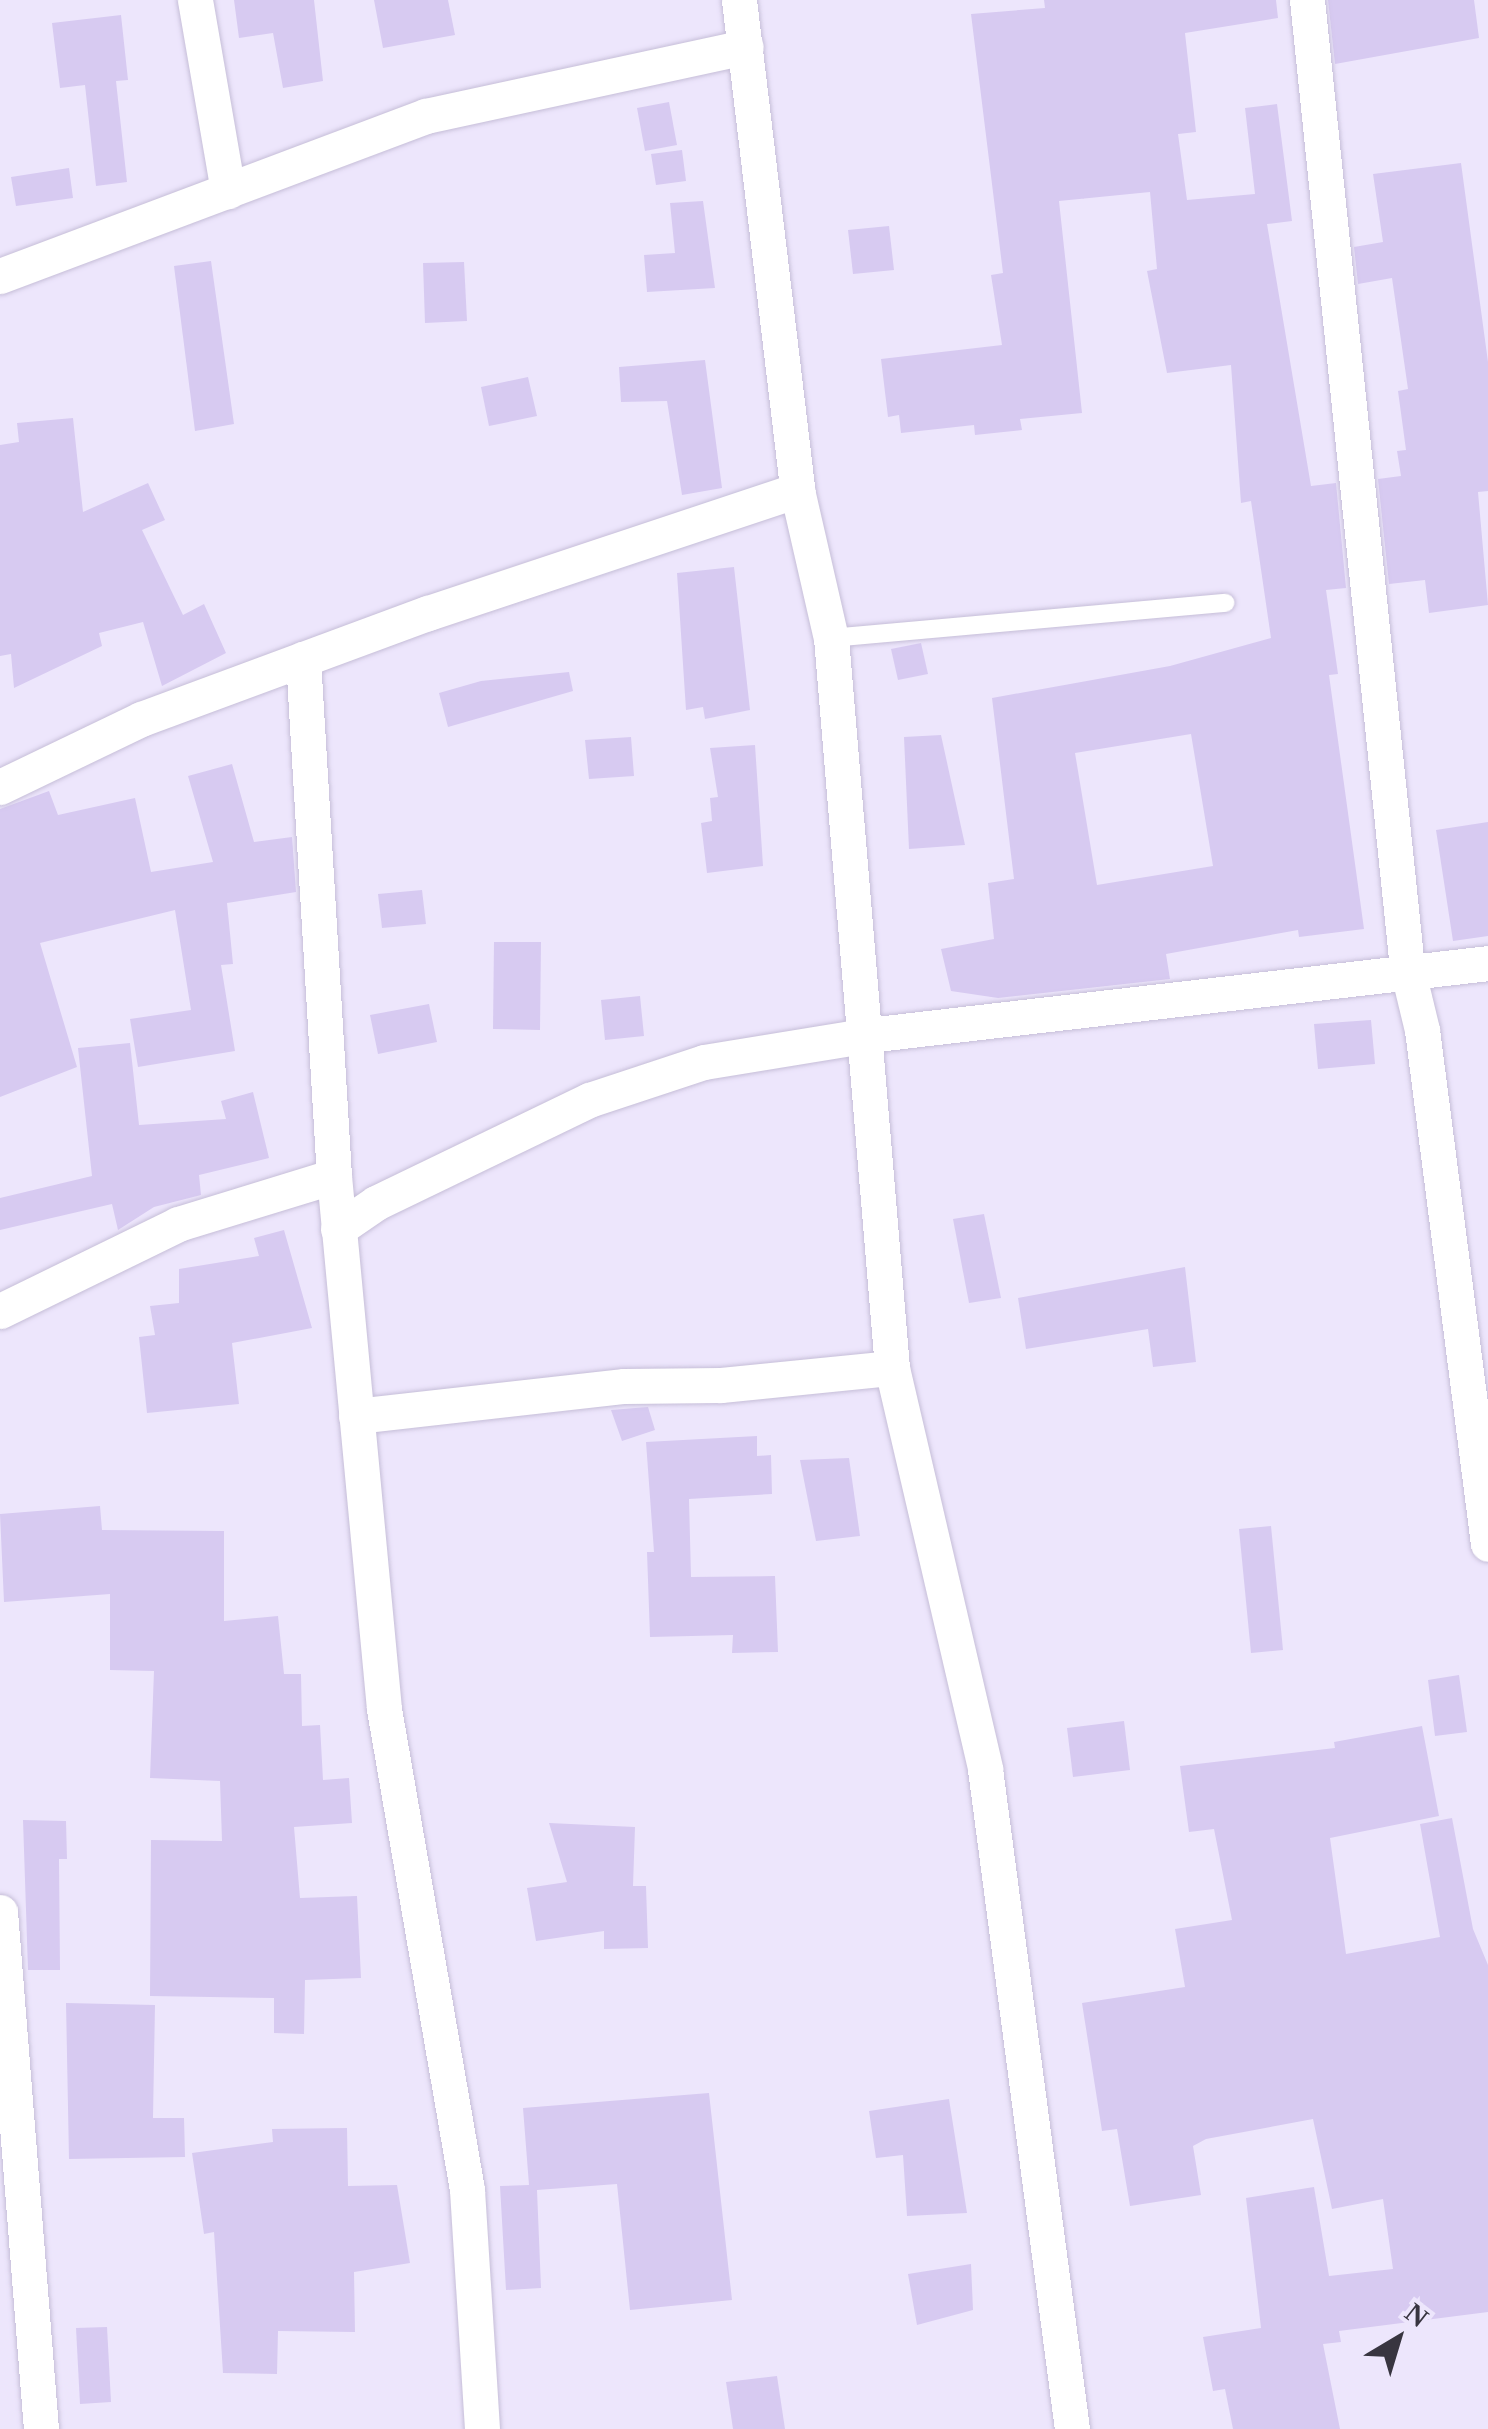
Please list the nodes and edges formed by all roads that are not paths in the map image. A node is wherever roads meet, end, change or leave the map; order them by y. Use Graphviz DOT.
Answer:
graph roads {
  1 [pos="196,0"];
  2 [pos="739,0"];
  3 [pos="1307,0"];
  4 [pos="746,47"];
  5 [pos="228,191"];
  6 [pos="0,276"];
  7 [pos="798,490"];
  8 [pos="1225,602"];
  9 [pos="831,638"];
  10 [pos="302,660"];
  11 [pos="0,787"];
  12 [pos="1488,963"];
  13 [pos="1407,968"];
  14 [pos="868,1036"];
  15 [pos="334,1176"];
  16 [pos="338,1229"];
  17 [pos="0,1311"];
  18 [pos="892,1368"];
  19 [pos="356,1416"];
  20 [pos="1488,1544"];
  21 [pos="0,1912"];
  22 [pos="41,2429"];
  23 [pos="482,2429"];
  24 [pos="1072,2429"];
  1 -- 5 [label="street"];
  2 -- 4 [label="street"];
  3 -- 13 [label="street"];
  4 -- 5 [label="street"];
  4 -- 7 [label="street"];
  5 -- 6 [label="street"];
  7 -- 9 [label="street"];
  7 -- 10 [label="street"];
  8 -- 9 [label="lane"];
  9 -- 14 [label="street"];
  10 -- 11 [label="street"];
  10 -- 15 [label="street"];
  12 -- 13 [label="street"];
  13 -- 14 [label="street"];
  13 -- 20 [label="street"];
  14 -- 16 [label="street"];
  14 -- 18 [label="street"];
  15 -- 16 [label="street"];
  15 -- 17 [label="street"];
  16 -- 19 [label="street"];
  18 -- 19 [label="street"];
  18 -- 24 [label="street"];
  19 -- 23 [label="street"];
  21 -- 22 [label="street"];
}
